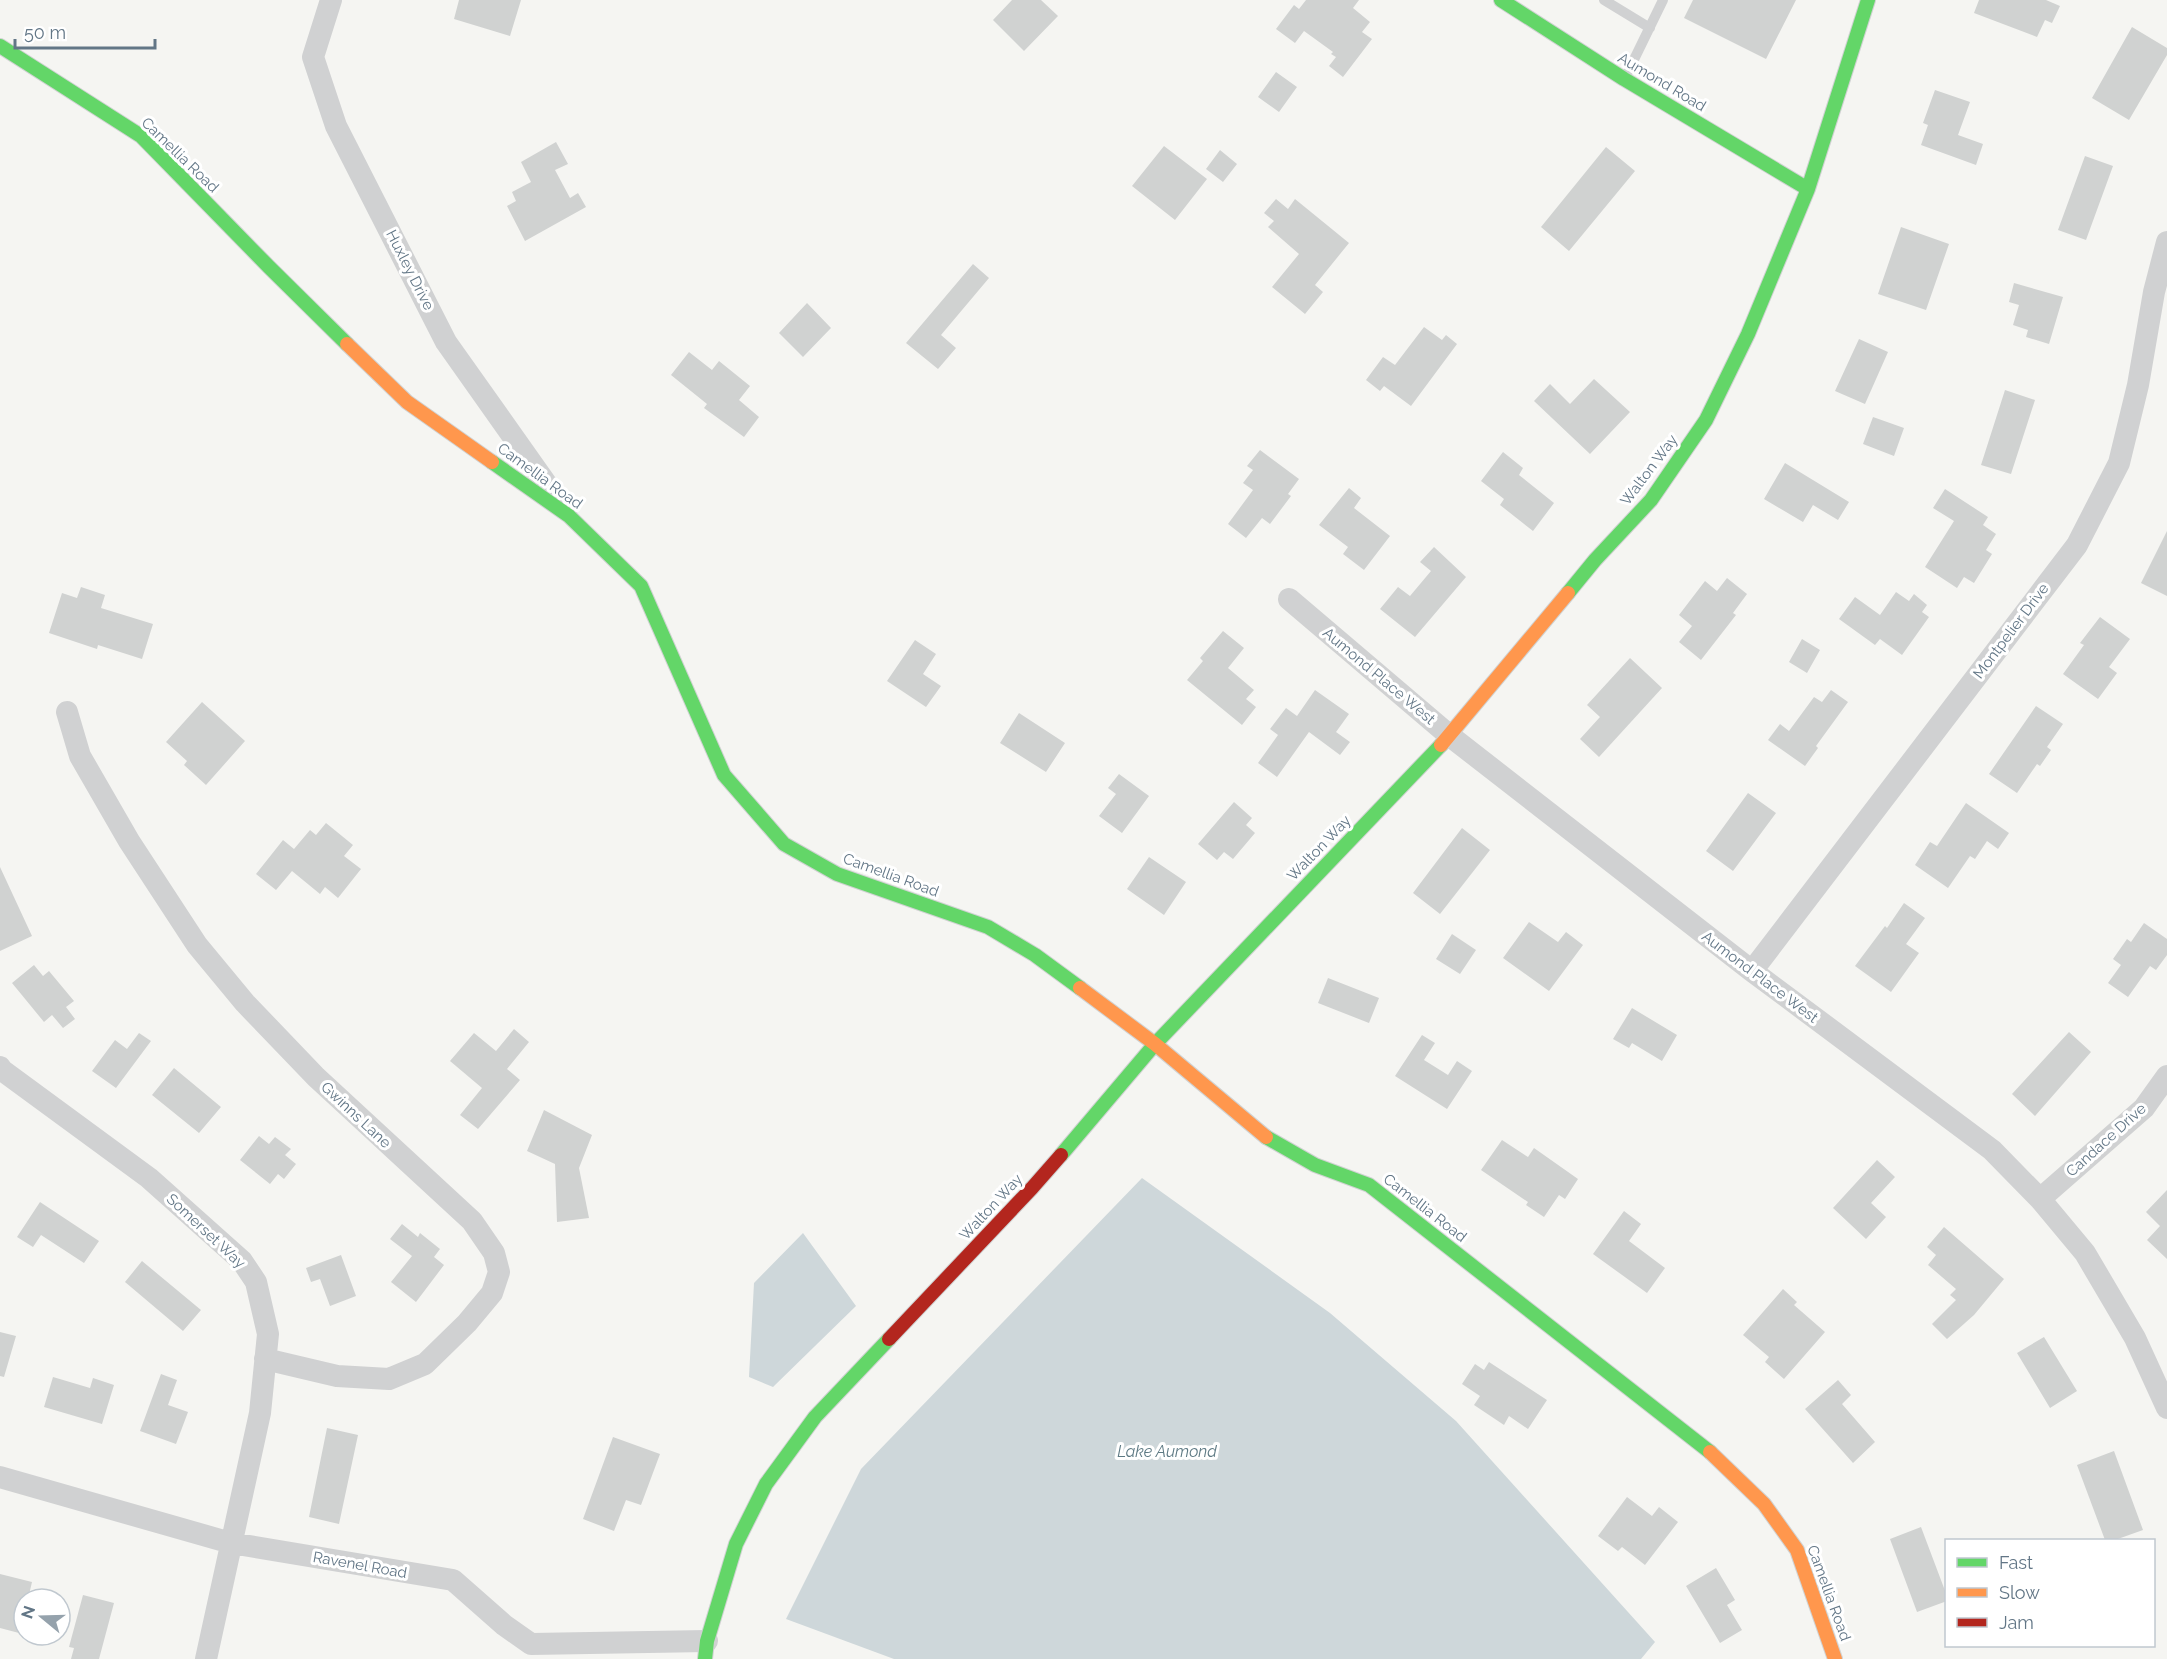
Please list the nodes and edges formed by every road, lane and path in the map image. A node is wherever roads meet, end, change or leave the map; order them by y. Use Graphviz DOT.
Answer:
graph roads {
  1 [pos="331,0"];
  2 [pos="1501,0"];
  3 [pos="1604,0"];
  4 [pos="1664,0"];
  5 [pos="1868,0"];
  6 [pos="1650,28"];
  7 [pos="0,46"];
  8 [pos="1624,80"];
  9 [pos="1808,189"];
  10 [pos="2167,242"];
  11 [pos="569,516"];
  12 [pos="1288,599"];
  13 [pos="67,712"];
  14 [pos="1450,736"];
  15 [pos="1752,971"];
  16 [pos="1155,1044"];
  17 [pos="1,1069"];
  18 [pos="2167,1076"];
  19 [pos="2040,1199"];
  20 [pos="266,1359"];
  21 [pos="2167,1408"];
  22 [pos="0,1477"];
  23 [pos="231,1543"];
  24 [pos="706,1650"];
  25 [pos="206,1659"];
  26 [pos="1835,1659"];
  1 -- 11 [label="street, Huxley Drive"];
  2 -- 8 [label="street, Aumond Road"];
  3 -- 6 [label="lane"];
  4 -- 6 [label="lane"];
  5 -- 9 [label="street, Walton Way"];
  6 -- 8 [label="lane"];
  7 -- 11 [label="street, Camellia Road"];
  8 -- 9 [label="street, Aumond Road"];
  9 -- 14 [label="street, Walton Way"];
  10 -- 15 [label="street, Montpelier Drive"];
  11 -- 16 [label="street, Camellia Road"];
  12 -- 14 [label="street, Aumond Place West"];
  13 -- 20 [label="street, Gwinns Lane"];
  14 -- 15 [label="street, Aumond Place West"];
  14 -- 16 [label="street, Walton Way"];
  15 -- 19 [label="street, Aumond Place West"];
  16 -- 24 [label="street, Walton Way"];
  16 -- 26 [label="street, Camellia Road"];
  17 -- 20 [label="street, Somerset Way"];
  18 -- 19 [label="street, Candace Drive"];
  19 -- 21 [label="street, Aumond Place West"];
  20 -- 23 [label="street, Somerset Way"];
  22 -- 23 [label="street, Ravenel Road"];
  23 -- 24 [label="street, Ravenel Road"];
  23 -- 25 [label="street, Somerset Way"];
}
